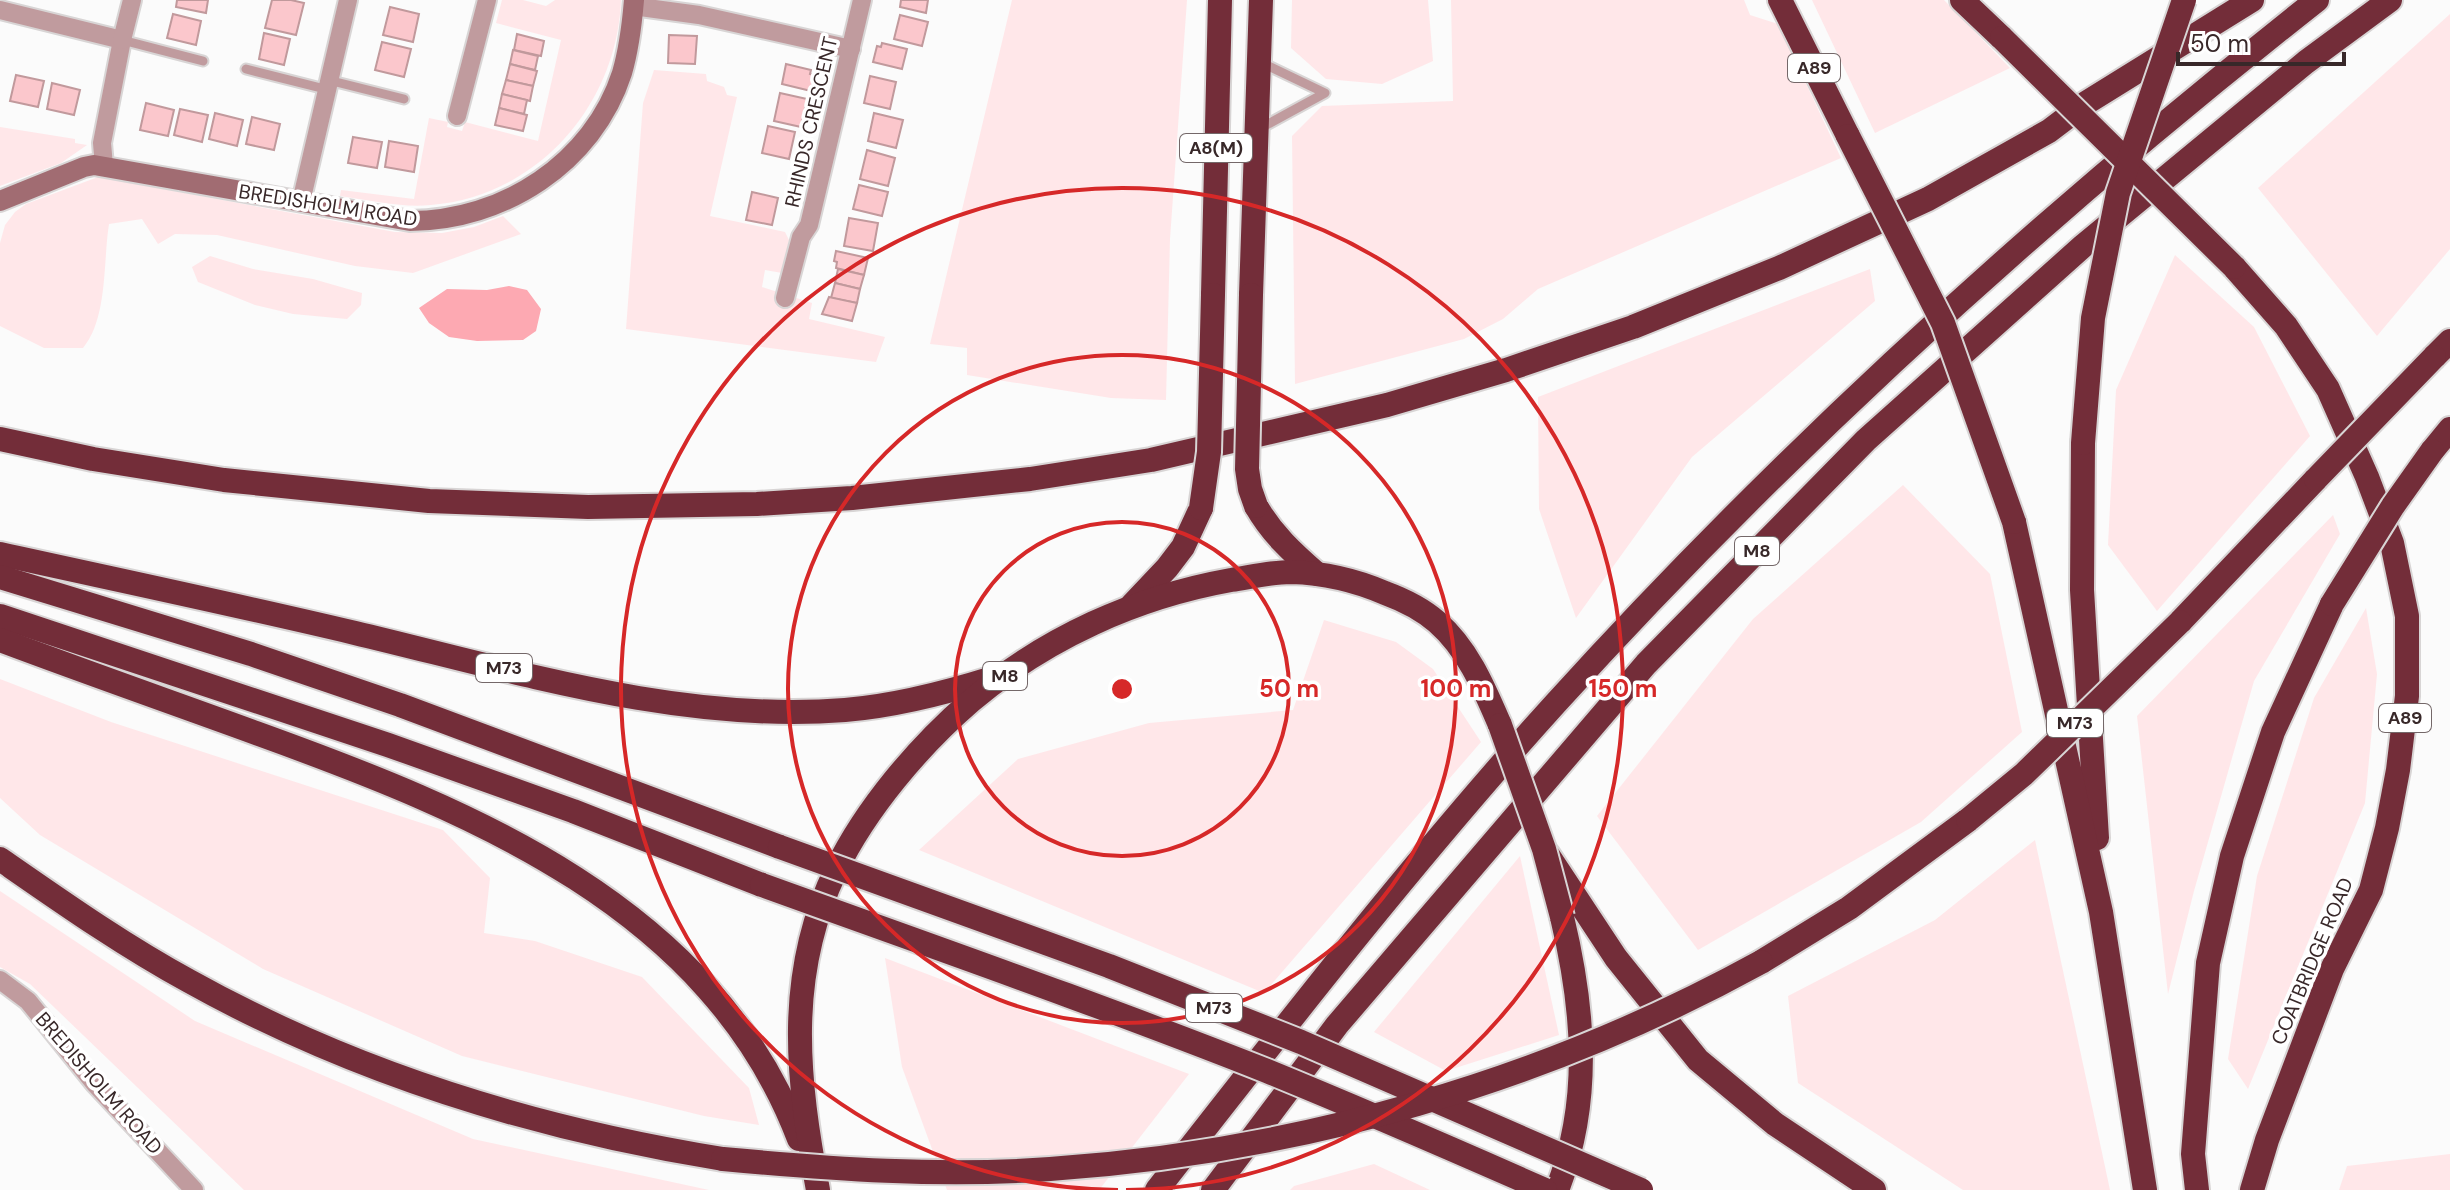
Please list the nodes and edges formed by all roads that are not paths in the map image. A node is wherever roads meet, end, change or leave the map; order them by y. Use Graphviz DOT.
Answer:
graph roads {
  1 [pos="132,0"];
  2 [pos="348,0"];
  3 [pos="487,0"];
  4 [pos="862,0"];
  5 [pos="1220,0"];
  6 [pos="1261,0"];
  7 [pos="1780,0"];
  8 [pos="1962,0"];
  9 [pos="2184,0"];
  10 [pos="2252,0"];
  11 [pos="2317,0"];
  12 [pos="2390,0"];
  13 [pos="633,3"];
  14 [pos="0,10"];
  15 [pos="122,40"];
  16 [pos="851,49"];
  17 [pos="203,61"];
  18 [pos="1259,62"];
  19 [pos="246,69"];
  20 [pos="326,85"];
  21 [pos="404,99"];
  22 [pos="457,116"];
  23 [pos="1256,130"];
  24 [pos="104,166"];
  25 [pos="0,201"];
  26 [pos="301,202"];
  27 [pos="785,298"];
  28 [pos="2442,349"];
  29 [pos="2450,429"];
  30 [pos="0,439"];
  31 [pos="0,554"];
  32 [pos="1317,574"];
  33 [pos="0,577"];
  34 [pos="1130,607"];
  35 [pos="0,616"];
  36 [pos="0,640"];
  37 [pos="1011,672"];
  38 [pos="0,859"];
  39 [pos="2101,912"];
  40 [pos="1572,913"];
  41 [pos="0,980"];
  42 [pos="194,1190"];
  43 [pos="817,1190"];
  44 [pos="1157,1190"];
  45 [pos="1213,1190"];
  46 [pos="1545,1190"];
  47 [pos="1557,1190"];
  48 [pos="1641,1190"];
  49 [pos="1874,1190"];
  50 [pos="2145,1190"];
  51 [pos="2197,1190"];
  52 [pos="2252,1190"];
  1 -- 15 [label="street"];
  2 -- 20 [label="street"];
  3 -- 22 [label="street"];
  4 -- 16 [label="street, RHINDS CRESCENT"];
  5 -- 34 [label="highway, A8(M), bridge"];
  6 -- 18 [label="highway, A8(M)"];
  7 -- 39 [label="highway, A89, bridge"];
  8 -- 52 [label="highway, COATBRIDGE ROAD / A89, bridge"];
  9 -- 39 [label="highway, bridge"];
  10 -- 30 [label="highway"];
  11 -- 44 [label="highway, M8"];
  12 -- 45 [label="highway, M8"];
  13 -- 16 [label="street"];
  13 -- 26 [label="street, BREDISHOLM ROAD"];
  14 -- 15 [label="street"];
  15 -- 17 [label="lane"];
  15 -- 24 [label="street"];
  16 -- 27 [label="street, RHINDS CRESCENT"];
  18 -- 23 [label="highway, A8(M)"];
  18 -- 23 [label="lane"];
  19 -- 20 [label="lane"];
  20 -- 21 [label="lane"];
  20 -- 26 [label="street"];
  23 -- 32 [label="highway, A8(M), bridge"];
  24 -- 25 [label="street, BREDISHOLM ROAD"];
  24 -- 26 [label="street, BREDISHOLM ROAD"];
  28 -- 38 [label="highway, M73, bridge"];
  29 -- 51 [label="highway, bridge"];
  31 -- 37 [label="highway, M73"];
  32 -- 34 [label="highway, M8"];
  32 -- 40 [label="highway, M8, bridge"];
  33 -- 48 [label="highway, M73, bridge"];
  34 -- 37 [label="highway, M8"];
  35 -- 46 [label="highway, M73, bridge"];
  36 -- 43 [label="highway"];
  37 -- 43 [label="highway, M8"];
  39 -- 50 [label="highway, A89"];
  40 -- 47 [label="highway, M8"];
  40 -- 49 [label="highway"];
  41 -- 42 [label="street, BREDISHOLM ROAD"];
}
